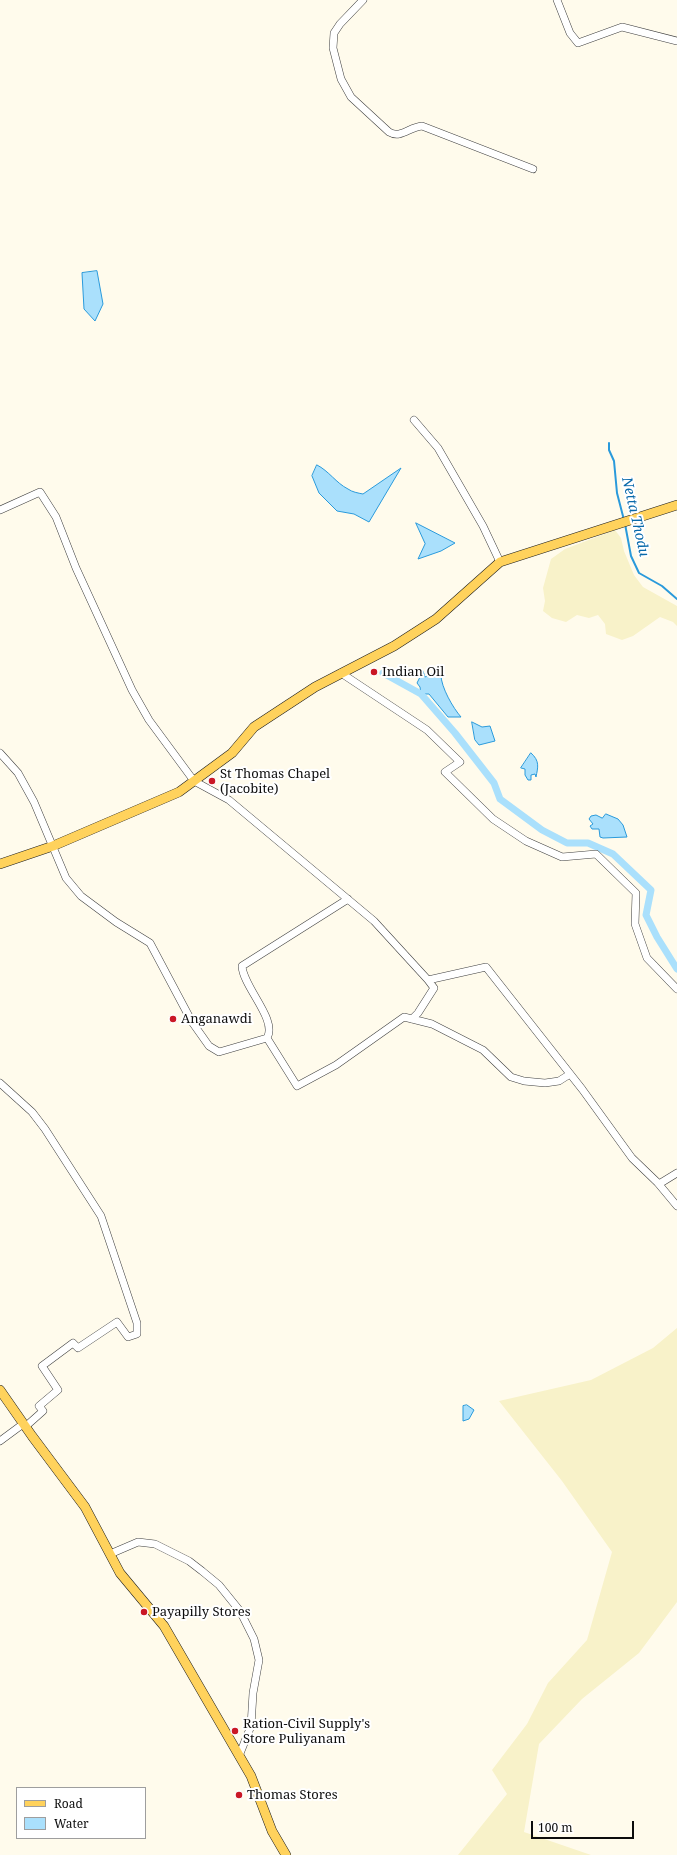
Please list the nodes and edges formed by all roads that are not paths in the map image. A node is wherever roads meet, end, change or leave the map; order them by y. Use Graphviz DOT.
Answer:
graph roads {
  1 [pos="363,0"];
  2 [pos="557,0"];
  3 [pos="677,41"];
  4 [pos="533,169"];
  5 [pos="414,420"];
  6 [pos="677,505"];
  7 [pos="0,510"];
  8 [pos="500,562"];
  9 [pos="341,673"];
  10 [pos="0,753"];
  11 [pos="194,781"];
  12 [pos="52,846"];
  13 [pos="0,864"];
  14 [pos="348,899"];
  15 [pos="428,980"];
  16 [pos="677,989"];
  17 [pos="412,1019"];
  18 [pos="268,1038"];
  19 [pos="570,1074"];
  20 [pos="0,1083"];
  21 [pos="677,1173"];
  22 [pos="657,1182"];
  23 [pos="677,1206"];
  24 [pos="0,1390"];
  25 [pos="24,1425"];
  26 [pos="0,1441"];
  27 [pos="110,1554"];
  28 [pos="239,1756"];
  29 [pos="286,1855"];
  1 -- 4 [label="street"];
  2 -- 3 [label="street"];
  5 -- 8 [label="street"];
  6 -- 8 [label="main road"];
  7 -- 11 [label="street"];
  8 -- 9 [label="main road"];
  9 -- 11 [label="main road"];
  9 -- 16 [label="street"];
  10 -- 12 [label="street"];
  11 -- 12 [label="main road"];
  11 -- 14 [label="street"];
  12 -- 13 [label="main road"];
  12 -- 18 [label="street"];
  14 -- 15 [label="street"];
  14 -- 18 [label="street"];
  15 -- 17 [label="street"];
  15 -- 19 [label="street"];
  17 -- 18 [label="street"];
  17 -- 19 [label="street"];
  19 -- 22 [label="street"];
  20 -- 25 [label="street"];
  21 -- 22 [label="street"];
  22 -- 23 [label="street"];
  24 -- 25 [label="main road"];
  25 -- 26 [label="street"];
  25 -- 27 [label="main road"];
  27 -- 28 [label="main road"];
  27 -- 28 [label="street"];
  28 -- 29 [label="main road"];
}
